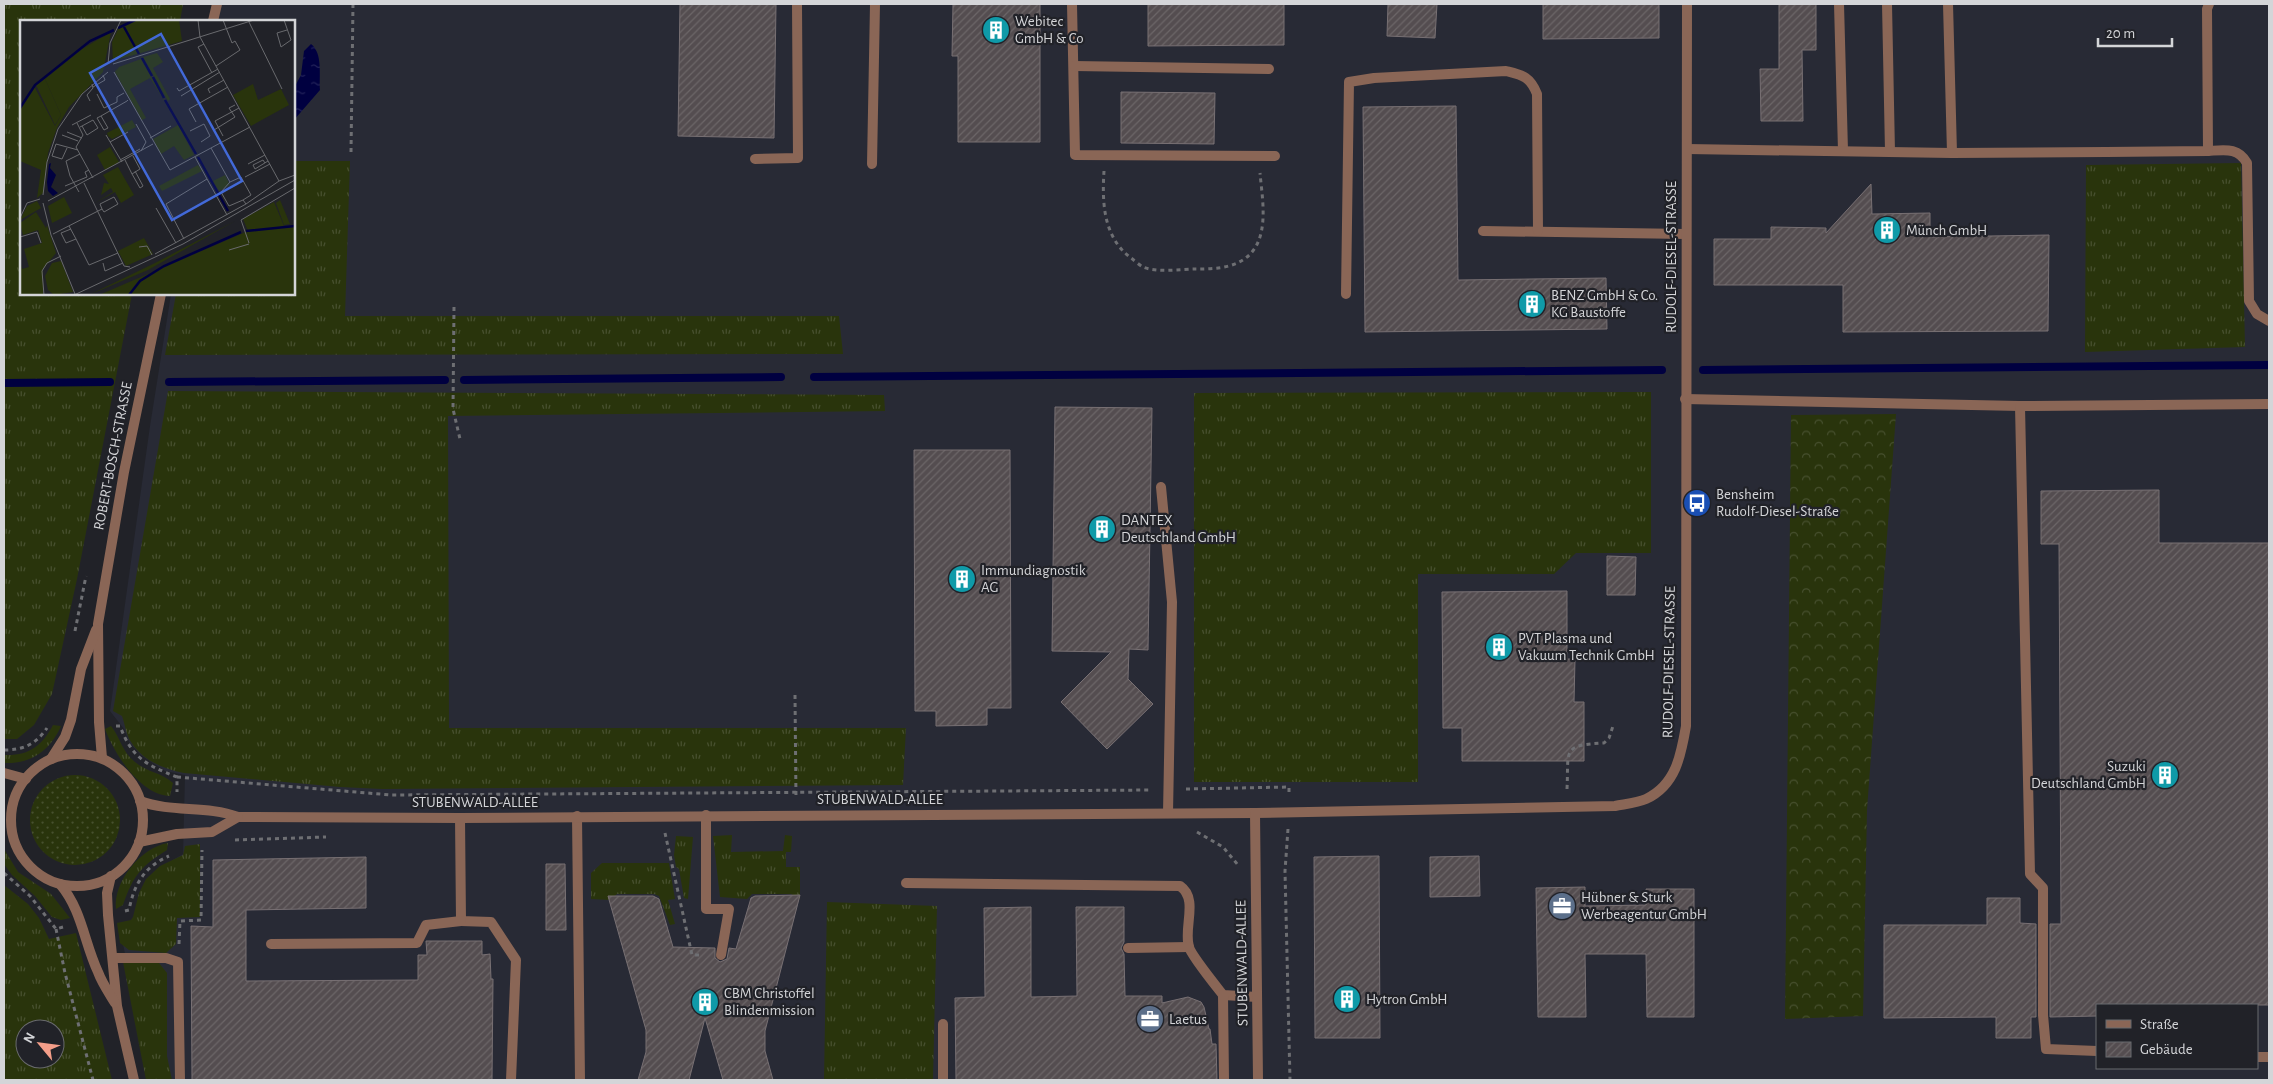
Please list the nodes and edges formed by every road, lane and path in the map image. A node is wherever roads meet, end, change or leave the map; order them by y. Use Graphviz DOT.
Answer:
graph roads {
  1 [pos="216,4"];
  2 [pos="354,4"];
  3 [pos="797,4"];
  4 [pos="875,4"];
  5 [pos="1072,4"];
  6 [pos="1687,4"];
  7 [pos="1839,4"];
  8 [pos="1887,4"];
  9 [pos="1948,4"];
  10 [pos="2209,4"];
  11 [pos="213,20"];
  12 [pos="1074,66"];
  13 [pos="1269,69"];
  14 [pos="1687,148"];
  15 [pos="1843,151"];
  16 [pos="2208,151"];
  17 [pos="351,152"];
  18 [pos="1890,152"];
  19 [pos="1952,153"];
  20 [pos="1106,155"];
  21 [pos="1259,156"];
  22 [pos="1274,156"];
  23 [pos="756,159"];
  24 [pos="872,164"];
  25 [pos="1483,231"];
  26 [pos="1538,231"];
  27 [pos="1686,234"];
  28 [pos="1346,294"];
  29 [pos="161,295"];
  30 [pos="454,308"];
  31 [pos="2269,321"];
  32 [pos="1685,399"];
  33 [pos="2269,404"];
  34 [pos="2020,406"];
  35 [pos="460,440"];
  36 [pos="1161,487"];
  37 [pos="98,624"];
  38 [pos="795,695"];
  39 [pos="71,720"];
  40 [pos="99,722"];
  41 [pos="1613,726"];
  42 [pos="4,750"];
  43 [pos="102,758"];
  44 [pos="51,759"];
  45 [pos="4,773"];
  46 [pos="177,777"];
  47 [pos="26,779"];
  48 [pos="1168,790"];
  49 [pos="796,791"];
  50 [pos="140,801"];
  51 [pos="1566,807"];
  52 [pos="178,809"];
  53 [pos="1289,812"];
  54 [pos="1168,813"];
  55 [pos="1255,813"];
  56 [pos="8,815"];
  57 [pos="706,815"];
  58 [pos="796,815"];
  59 [pos="577,816"];
  60 [pos="238,817"];
  61 [pos="460,818"];
  62 [pos="1190,831"];
  63 [pos="655,832"];
  64 [pos="665,832"];
  65 [pos="673,832"];
  66 [pos="178,834"];
  67 [pos="332,837"];
  68 [pos="232,840"];
  69 [pos="202,841"];
  70 [pos="139,842"];
  71 [pos="1238,866"];
  72 [pos="4,873"];
  73 [pos="111,876"];
  74 [pos="906,882"];
  75 [pos="60,884"];
  76 [pos="108,915"];
  77 [pos="82,921"];
  78 [pos="460,921"];
  79 [pos="56,929"];
  80 [pos="271,944"];
  81 [pos="1188,947"];
  82 [pos="1128,948"];
  83 [pos="721,955"];
  84 [pos="113,958"];
  85 [pos="178,962"];
  86 [pos="1223,995"];
  87 [pos="1257,997"];
  88 [pos="117,1006"];
  89 [pos="943,1024"];
  90 [pos="2096,1051"];
  91 [pos="93,1080"];
  92 [pos="134,1080"];
  93 [pos="180,1080"];
  94 [pos="511,1080"];
  95 [pos="580,1080"];
  96 [pos="943,1080"];
  97 [pos="1224,1080"];
  98 [pos="1258,1080"];
  99 [pos="1290,1080"];
  1 -- 11 [label="street"];
  2 -- 17 [label="path"];
  3 -- 23 [label="street"];
  4 -- 24 [label="street"];
  5 -- 12 [label="street"];
  6 -- 14 [label="street, RUDOLF-DIESEL-STRASSE"];
  7 -- 15 [label="street"];
  8 -- 18 [label="street"];
  9 -- 19 [label="street"];
  10 -- 16 [label="street"];
  12 -- 13 [label="street"];
  12 -- 20 [label="street"];
  14 -- 15 [label="street"];
  14 -- 27 [label="street, RUDOLF-DIESEL-STRASSE"];
  15 -- 18 [label="street"];
  16 -- 19 [label="street"];
  16 -- 31 [label="street"];
  18 -- 19 [label="street"];
  20 -- 21 [label="street"];
  20 -- 21 [label="path"];
  21 -- 22 [label="street"];
  25 -- 26 [label="street"];
  26 -- 27 [label="street"];
  26 -- 28 [label="street"];
  27 -- 32 [label="street, RUDOLF-DIESEL-STRASSE"];
  29 -- 37 [label="street, ROBERT-BOSCH-STRASSE"];
  30 -- 35 [label="path"];
  32 -- 34 [label="street"];
  32 -- 51 [label="street, RUDOLF-DIESEL-STRASSE"];
  33 -- 34 [label="street"];
  34 -- 90 [label="street"];
  36 -- 48 [label="street"];
  37 -- 39 [label="street, ROBERT-BOSCH-STRASSE"];
  37 -- 40 [label="street, ROBERT-BOSCH-STRASSE"];
  38 -- 49 [label="path"];
  39 -- 42 [label="path"];
  39 -- 44 [label="street, ROBERT-BOSCH-STRASSE"];
  40 -- 43 [label="street, ROBERT-BOSCH-STRASSE"];
  40 -- 46 [label="path"];
  41 -- 51 [label="path"];
  43 -- 44 [label="street, ROBERT-BOSCH-STRASSE"];
  43 -- 50 [label="street, ROBERT-BOSCH-STRASSE"];
  44 -- 47 [label="street, ROBERT-BOSCH-STRASSE"];
  45 -- 47 [label="street"];
  46 -- 49 [label="path"];
  46 -- 52 [label="path"];
  47 -- 56 [label="street, ROBERT-BOSCH-STRASSE"];
  48 -- 49 [label="path"];
  48 -- 53 [label="path"];
  48 -- 54 [label="street"];
  49 -- 58 [label="path"];
  50 -- 52 [label="street, STUBENWALD-ALLEE"];
  50 -- 70 [label="street, ROBERT-BOSCH-STRASSE"];
  51 -- 53 [label="street, RUDOLF-DIESEL-STRASSE"];
  52 -- 60 [label="street, STUBENWALD-ALLEE"];
  53 -- 55 [label="street, RUDOLF-DIESEL-STRASSE"];
  53 -- 99 [label="path"];
  54 -- 55 [label="street, STUBENWALD-ALLEE"];
  54 -- 58 [label="street, STUBENWALD-ALLEE"];
  55 -- 87 [label="street, STUBENWALD-ALLEE"];
  56 -- 75 [label="street, ROBERT-BOSCH-STRASSE"];
  57 -- 58 [label="street, STUBENWALD-ALLEE"];
  57 -- 59 [label="street, STUBENWALD-ALLEE"];
  57 -- 83 [label="street"];
  59 -- 61 [label="street, STUBENWALD-ALLEE"];
  59 -- 95 [label="street"];
  60 -- 61 [label="street, STUBENWALD-ALLEE"];
  60 -- 66 [label="street"];
  61 -- 78 [label="street"];
  62 -- 71 [label="path"];
  63 -- 64 [label="path"];
  64 -- 65 [label="path"];
  64 -- 83 [label="path"];
  66 -- 70 [label="street"];
  66 -- 76 [label="path"];
  67 -- 68 [label="path"];
  69 -- 85 [label="path"];
  70 -- 73 [label="street, ROBERT-BOSCH-STRASSE"];
  72 -- 79 [label="path"];
  73 -- 75 [label="street, ROBERT-BOSCH-STRASSE"];
  73 -- 76 [label="street, ROBERT-BOSCH-STRASSE"];
  74 -- 81 [label="street"];
  75 -- 77 [label="street, ROBERT-BOSCH-STRASSE"];
  76 -- 84 [label="street, ROBERT-BOSCH-STRASSE"];
  77 -- 79 [label="path"];
  77 -- 88 [label="street, ROBERT-BOSCH-STRASSE"];
  78 -- 80 [label="street"];
  78 -- 94 [label="street"];
  79 -- 91 [label="path"];
  81 -- 82 [label="street"];
  81 -- 86 [label="street"];
  84 -- 85 [label="street"];
  84 -- 88 [label="street, ROBERT-BOSCH-STRASSE"];
  85 -- 93 [label="street"];
  86 -- 87 [label="street"];
  86 -- 97 [label="street"];
  87 -- 98 [label="street, STUBENWALD-ALLEE"];
  88 -- 92 [label="street, ROBERT-BOSCH-STRASSE"];
  89 -- 96 [label="street"];
}
